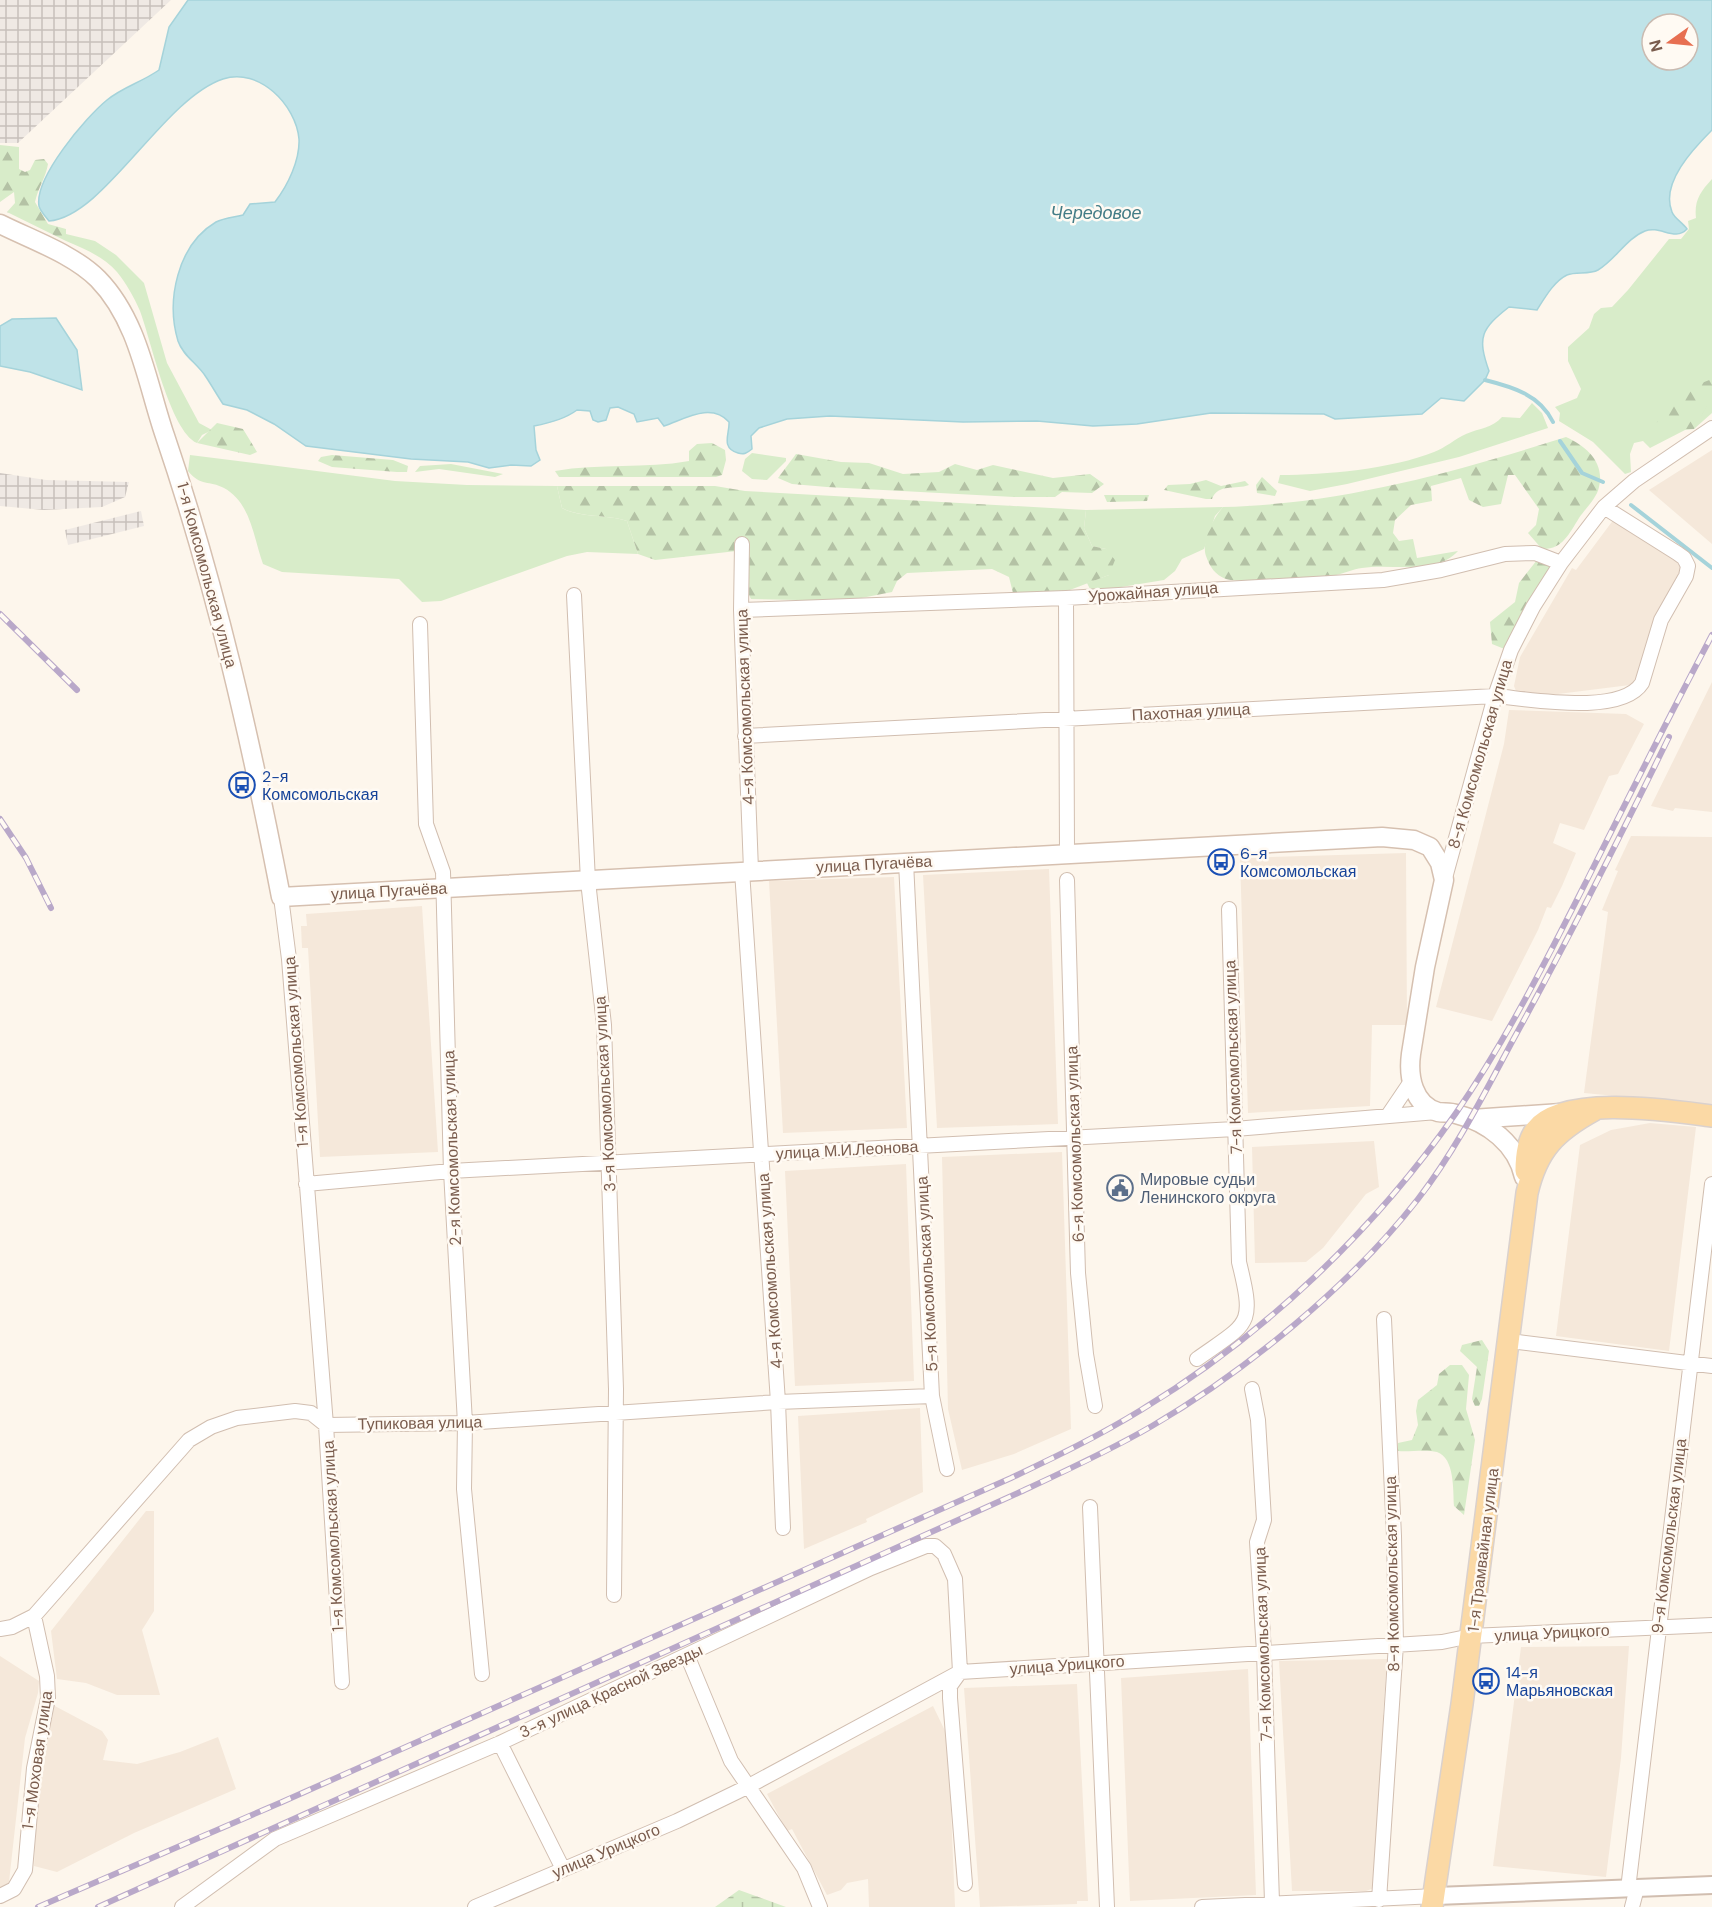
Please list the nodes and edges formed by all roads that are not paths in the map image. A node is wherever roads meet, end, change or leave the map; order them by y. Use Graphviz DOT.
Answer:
graph roads {
  1 [pos="0,224"];
  2 [pos="1712,428"];
  3 [pos="1604,507"];
  4 [pos="742,544"];
  5 [pos="1561,563"];
  6 [pos="574,595"];
  7 [pos="1066,598"];
  8 [pos="741,610"];
  9 [pos="420,624"];
  10 [pos="1496,696"];
  11 [pos="1068,718"];
  12 [pos="745,736"];
  13 [pos="1458,830"];
  14 [pos="1430,847"];
  15 [pos="1067,853"];
  16 [pos="906,862"];
  17 [pos="747,871"];
  18 [pos="1067,880"];
  19 [pos="1444,880"];
  20 [pos="588,881"];
  21 [pos="443,889"];
  22 [pos="281,897"];
  23 [pos="1229,909"];
  24 [pos="1412,1080"];
  25 [pos="1437,1112"];
  26 [pos="1389,1114"];
  27 [pos="1463,1116"];
  28 [pos="1712,1116"];
  29 [pos="1516,1117"];
  30 [pos="1565,1119"];
  31 [pos="1235,1129"];
  32 [pos="1503,1137"];
  33 [pos="1075,1138"];
  34 [pos="1532,1138"];
  35 [pos="921,1146"];
  36 [pos="762,1154"];
  37 [pos="609,1163"];
  38 [pos="451,1171"];
  39 [pos="1532,1172"];
  40 [pos="306,1184"];
  41 [pos="1712,1184"];
  42 [pos="1527,1193"];
  43 [pos="1384,1319"];
  44 [pos="1510,1341"];
  45 [pos="1197,1359"];
  46 [pos="1689,1364"];
  47 [pos="1712,1366"];
  48 [pos="1251,1389"];
  49 [pos="932,1396"];
  50 [pos="778,1402"];
  51 [pos="1095,1406"];
  52 [pos="614,1412"];
  53 [pos="465,1423"];
  54 [pos="326,1425"];
  55 [pos="947,1469"];
  56 [pos="1090,1506"];
  57 [pos="783,1528"];
  58 [pos="614,1594"];
  59 [pos="34,1616"];
  60 [pos="1712,1625"];
  61 [pos="1658,1628"];
  62 [pos="0,1629"];
  63 [pos="1471,1636"];
  64 [pos="1396,1644"];
  65 [pos="1264,1652"];
  66 [pos="687,1655"];
  67 [pos="1096,1663"];
  68 [pos="960,1672"];
  69 [pos="482,1674"];
  70 [pos="342,1682"];
  71 [pos="500,1743"];
  72 [pos="747,1787"];
  73 [pos="563,1869"];
  74 [pos="965,1884"];
  75 [pos="1712,1885"];
  76 [pos="1633,1889"];
  77 [pos="0,1896"];
  78 [pos="1378,1900"];
  79 [pos="1434,1901"];
  80 [pos="1272,1902"];
  81 [pos="1249,1905"];
  82 [pos="182,1907"];
  83 [pos="476,1907"];
  84 [pos="820,1907"];
  85 [pos="1107,1907"];
  86 [pos="1202,1907"];
  87 [pos="1632,1907"];
  1 -- 22 [label="main road, 1-я Комсомольская улица"];
  2 -- 3 [label="street, 8-я Комсомольская улица"];
  3 -- 5 [label="street, 8-я Комсомольская улица"];
  3 -- 10 [label="street, Пахотная улица"];
  4 -- 8 [label="street, 4-я Комсомольская улица"];
  5 -- 7 [label="street, Урожайная улица"];
  5 -- 10 [label="street, 8-я Комсомольская улица"];
  6 -- 20 [label="street, 3-я Комсомольская улица"];
  7 -- 8 [label="street, Урожайная улица"];
  7 -- 11 [label="street"];
  8 -- 12 [label="street, 4-я Комсомольская улица"];
  9 -- 21 [label="street, 2-я Комсомольская улица"];
  10 -- 11 [label="street, Пахотная улица"];
  10 -- 13 [label="street, 8-я Комсомольская улица"];
  11 -- 12 [label="street, Пахотная улица"];
  11 -- 15 [label="street"];
  12 -- 17 [label="street, 4-я Комсомольская улица"];
  13 -- 14 [label="street"];
  13 -- 19 [label="street, 8-я Комсомольская улица"];
  14 -- 15 [label="main road, улица Пугачёва"];
  14 -- 19 [label="main road"];
  15 -- 16 [label="main road, улица Пугачёва"];
  16 -- 17 [label="main road, улица Пугачёва"];
  16 -- 35 [label="street, 5-я Комсомольская улица"];
  17 -- 20 [label="main road, улица Пугачёва"];
  17 -- 36 [label="street, 4-я Комсомольская улица"];
  18 -- 33 [label="street, 6-я Комсомольская улица"];
  19 -- 24 [label="main road, 8-я Комсомольская улица"];
  20 -- 21 [label="main road, улица Пугачёва"];
  20 -- 37 [label="street, 3-я Комсомольская улица"];
  21 -- 22 [label="main road, улица Пугачёва"];
  21 -- 38 [label="street, 2-я Комсомольская улица"];
  22 -- 40 [label="street, 1-я Комсомольская улица"];
  23 -- 31 [label="street, 7-я Комсомольская улица"];
  24 -- 25 [label="main road, 8-я Комсомольская улица"];
  24 -- 26 [label="street"];
  24 -- 27 [label="main road"];
  25 -- 26 [label="street, улица М.И.Леонова"];
  25 -- 27 [label="main road, улица М.И.Леонова"];
  26 -- 31 [label="street, улица М.И.Леонова"];
  27 -- 29 [label="main road, улица М.И.Леонова"];
  27 -- 32 [label="main road"];
  28 -- 30 [label="main road"];
  29 -- 30 [label="main road, улица М.И.Леонова"];
  29 -- 34 [label="main road"];
  30 -- 34 [label="main road"];
  30 -- 39 [label="main road"];
  31 -- 33 [label="street, улица М.И.Леонова"];
  31 -- 45 [label="street, 7-я Комсомольская улица"];
  32 -- 34 [label="main road"];
  32 -- 42 [label="main road"];
  33 -- 35 [label="street, улица М.И.Леонова"];
  33 -- 51 [label="street, 6-я Комсомольская улица"];
  34 -- 39 [label="main road"];
  34 -- 42 [label="main road"];
  35 -- 36 [label="street, улица М.И.Леонова"];
  35 -- 49 [label="street, 5-я Комсомольская улица"];
  36 -- 37 [label="street, улица М.И.Леонова"];
  36 -- 50 [label="street, 4-я Комсомольская улица"];
  37 -- 38 [label="street, улица М.И.Леонова"];
  37 -- 52 [label="street, 3-я Комсомольская улица"];
  38 -- 40 [label="street, улица М.И.Леонова"];
  38 -- 53 [label="street, 2-я Комсомольская улица"];
  39 -- 42 [label="main road"];
  40 -- 54 [label="street, 1-я Комсомольская улица"];
  41 -- 46 [label="street, 9-я Комсомольская улица"];
  42 -- 44 [label="main road, 1-я Трамвайная улица"];
  43 -- 64 [label="street, 8-я Комсомольская улица"];
  44 -- 46 [label="street"];
  44 -- 63 [label="main road, 1-я Трамвайная улица"];
  46 -- 47 [label="street"];
  46 -- 61 [label="street, 9-я Комсомольская улица"];
  48 -- 65 [label="street, 7-я Комсомольская улица"];
  49 -- 50 [label="street, Тупиковая улица"];
  49 -- 55 [label="street, 5-я Комсомольская улица"];
  50 -- 52 [label="street, Тупиковая улица"];
  50 -- 57 [label="street, 4-я Комсомольская улица"];
  52 -- 53 [label="street, Тупиковая улица"];
  52 -- 58 [label="street, 3-я Комсомольская улица"];
  53 -- 54 [label="street, Тупиковая улица"];
  53 -- 69 [label="street, 2-я Комсомольская улица"];
  54 -- 59 [label="street, Тупиковая улица"];
  54 -- 70 [label="street, 1-я Комсомольская улица"];
  56 -- 67 [label="street"];
  59 -- 62 [label="street, Тупиковая улица"];
  59 -- 77 [label="street, 1-я Моховая улица"];
  60 -- 61 [label="street, улица Урицкого"];
  61 -- 63 [label="street, улица Урицкого"];
  61 -- 76 [label="street, 9-я Комсомольская улица"];
  63 -- 64 [label="street, улица Урицкого"];
  63 -- 79 [label="main road, 1-я Трамвайная улица"];
  64 -- 65 [label="street, улица Урицкого"];
  64 -- 78 [label="street, 8-я Комсомольская улица"];
  65 -- 67 [label="street, улица Урицкого"];
  65 -- 80 [label="street, 7-я Комсомольская улица"];
  66 -- 68 [label="street, 3-я улица Красной Звезды"];
  66 -- 71 [label="street, 3-я улица Красной Звезды"];
  66 -- 72 [label="street"];
  67 -- 68 [label="street, улица Урицкого"];
  67 -- 85 [label="street"];
  68 -- 72 [label="street, улица Урицкого"];
  68 -- 74 [label="street"];
  71 -- 73 [label="street"];
  71 -- 82 [label="street, 3-я улица Красной Звезды"];
  72 -- 73 [label="street, улица Урицкого"];
  72 -- 84 [label="street"];
  73 -- 83 [label="street, улица Урицкого"];
  75 -- 76 [label="street"];
  76 -- 79 [label="street"];
  76 -- 87 [label="street, 9-я Комсомольская улица"];
  78 -- 79 [label="street"];
  78 -- 80 [label="street"];
  80 -- 81 [label="street"];
  81 -- 86 [label="street"];
}
